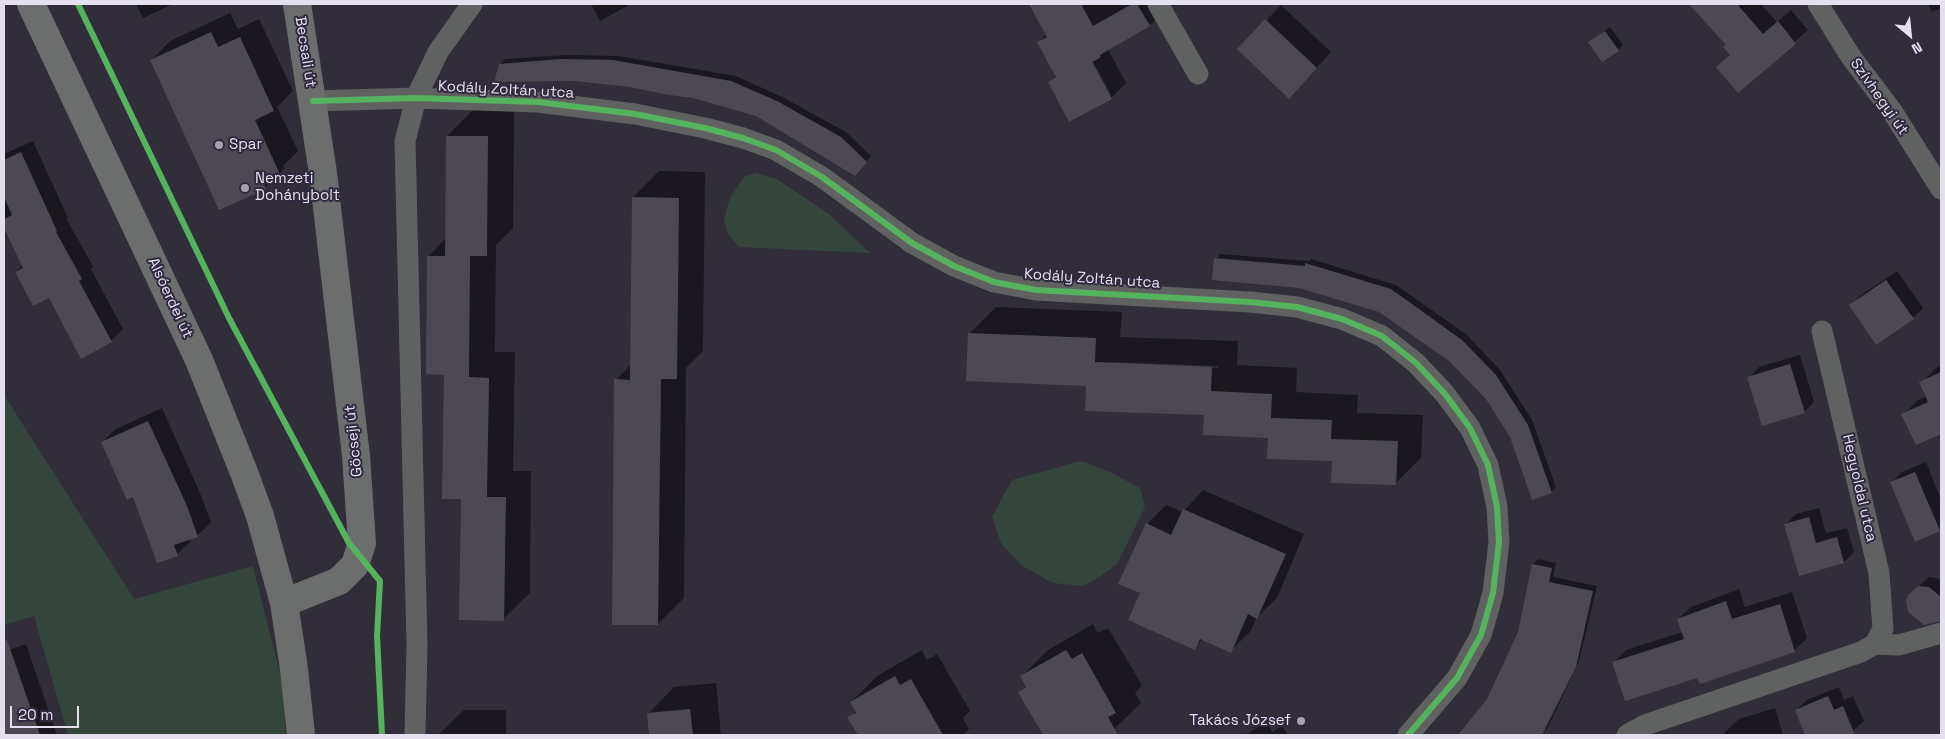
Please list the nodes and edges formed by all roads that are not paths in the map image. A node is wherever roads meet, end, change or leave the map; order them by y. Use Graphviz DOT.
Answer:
graph roads {
  1 [pos="31,4"];
  2 [pos="297,4"];
  3 [pos="472,4"];
  4 [pos="1158,4"];
  5 [pos="1818,4"];
  6 [pos="1198,74"];
  7 [pos="416,98"];
  8 [pos="313,101"];
  9 [pos="1941,189"];
  10 [pos="1822,331"];
  11 [pos="284,602"];
  12 [pos="1941,633"];
  13 [pos="1875,644"];
  14 [pos="301,735"];
  15 [pos="415,735"];
  16 [pos="1408,735"];
  17 [pos="1627,735"];
  1 -- 11 [label="main road, Alsóerdei út"];
  2 -- 8 [label="main road, Becsali út"];
  3 -- 7 [label="street"];
  4 -- 6 [label="street"];
  5 -- 9 [label="street, Szívhegyi út"];
  7 -- 8 [label="street, Kodály Zoltán utca"];
  7 -- 15 [label="street"];
  7 -- 16 [label="street, Kodály Zoltán utca"];
  8 -- 11 [label="main road, Göcseji út"];
  10 -- 13 [label="street, Hegyoldal utca"];
  11 -- 14 [label="main road"];
  12 -- 13 [label="street"];
  13 -- 17 [label="street"];
}
